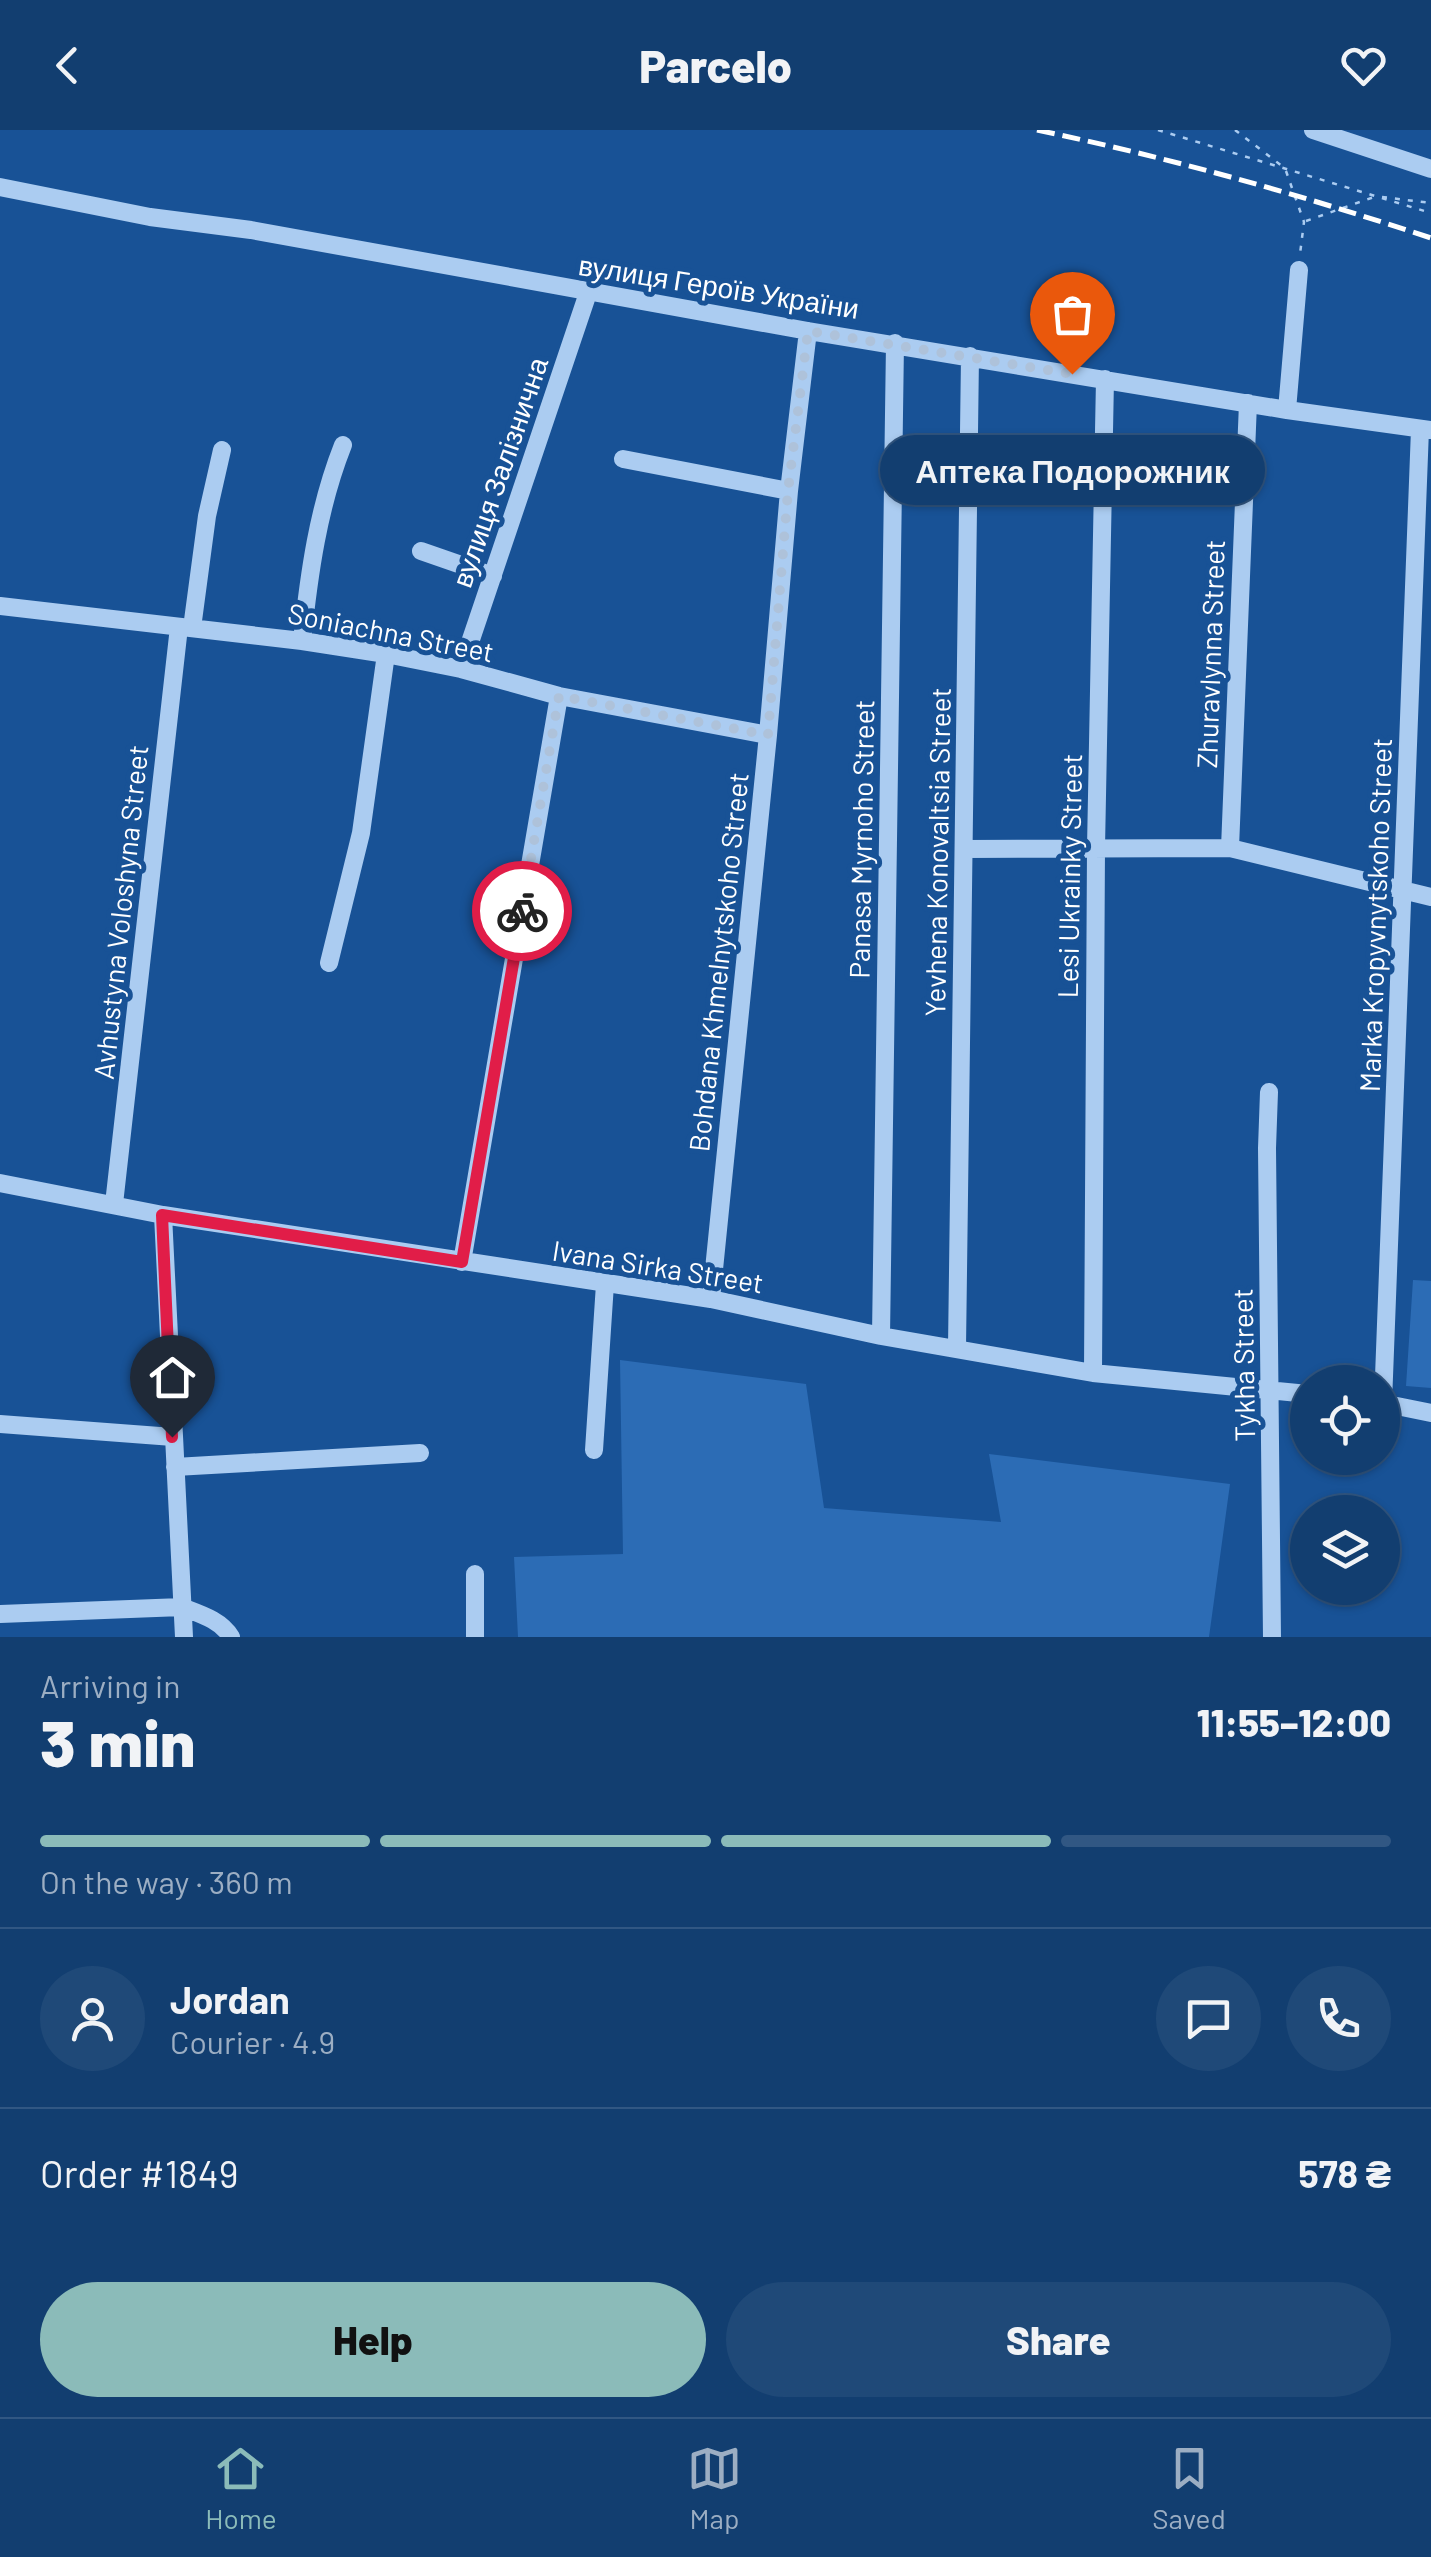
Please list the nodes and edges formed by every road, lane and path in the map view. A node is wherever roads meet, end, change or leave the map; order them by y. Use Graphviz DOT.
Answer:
graph roads {
  1 [pos="1158,130"];
  2 [pos="1235,130"];
  3 [pos="1313,130"];
  4 [pos="1286,169"];
  5 [pos="1431,169"];
  6 [pos="0,187"];
  7 [pos="1377,196"];
  8 [pos="1431,203"];
  9 [pos="1431,213"];
  10 [pos="1304,222"];
  11 [pos="1298,270"];
  12 [pos="588,293"];
  13 [pos="808,331"];
  14 [pos="895,343"];
  15 [pos="970,356"];
  16 [pos="1105,379"];
  17 [pos="1248,403"];
  18 [pos="1287,410"];
  19 [pos="1426,430"];
  20 [pos="343,445"];
  21 [pos="222,450"];
  22 [pos="624,459"];
  23 [pos="788,491"];
  24 [pos="421,551"];
  25 [pos="492,576"];
  26 [pos="0,606"];
  27 [pos="186,627"];
  28 [pos="302,641"];
  29 [pos="386,654"];
  30 [pos="461,669"];
  31 [pos="559,696"];
  32 [pos="768,735"];
  33 [pos="1096,848"];
  34 [pos="1230,848"];
  35 [pos="965,849"];
  36 [pos="1404,891"];
  37 [pos="1431,897"];
  38 [pos="328,963"];
  39 [pos="1270,1092"];
  40 [pos="0,1183"];
  41 [pos="114,1204"];
  42 [pos="162,1215"];
  43 [pos="462,1262"];
  44 [pos="605,1284"];
  45 [pos="711,1300"];
  46 [pos="882,1336"];
  47 [pos="957,1348"];
  48 [pos="1385,1365"];
  49 [pos="1094,1373"];
  50 [pos="1271,1390"];
  51 [pos="1290,1392"];
  52 [pos="1400,1407"];
  53 [pos="1431,1412"];
  54 [pos="0,1424"];
  55 [pos="172,1437"];
  56 [pos="594,1450"];
  57 [pos="420,1453"];
  58 [pos="175,1467"];
  59 [pos="475,1574"];
  60 [pos="182,1607"];
  61 [pos="0,1614"];
  62 [pos="184,1637"];
  63 [pos="231,1637"];
  64 [pos="475,1637"];
  65 [pos="1272,1637"];
  1 -- 4 [label="path"];
  2 -- 4 [label="path"];
  3 -- 5 [label="street"];
  4 -- 7 [label="path"];
  4 -- 10 [label="path"];
  6 -- 12 [label="street, вулиця Героїв України"];
  7 -- 8 [label="path"];
  7 -- 9 [label="path"];
  7 -- 10 [label="path"];
  10 -- 11 [label="path"];
  11 -- 18 [label="street"];
  12 -- 13 [label="street, вулиця Героїв України"];
  12 -- 25 [label="street, вулиця Залізнична"];
  13 -- 14 [label="street, вулиця Героїв України"];
  13 -- 23 [label="street, Bohdana Khmelnytskoho Street"];
  14 -- 15 [label="street, вулиця Героїв України"];
  14 -- 46 [label="street, Panasa Myrnoho Street"];
  15 -- 16 [label="street, вулиця Героїв України"];
  15 -- 35 [label="street, Yevhena Konovaltsia Street"];
  16 -- 17 [label="street, вулиця Героїв України"];
  16 -- 33 [label="street, Lesi Ukrainky Street"];
  17 -- 18 [label="street, вулиця Героїв України"];
  17 -- 34 [label="street, Zhuravlynna Street"];
  18 -- 19 [label="street, вулиця Героїв України"];
  19 -- 36 [label="street, Marka Kropyvnytskoho Street"];
  20 -- 28 [label="street"];
  21 -- 27 [label="street, Avhustyna Voloshyna Street"];
  22 -- 23 [label="street"];
  23 -- 32 [label="street, Bohdana Khmelnytskoho Street"];
  24 -- 25 [label="street"];
  25 -- 30 [label="street, вулиця Залізнична"];
  26 -- 27 [label="street, Soniachna Street"];
  27 -- 28 [label="street, Soniachna Street"];
  27 -- 41 [label="street, Avhustyna Voloshyna Street"];
  28 -- 29 [label="street, Soniachna Street"];
  29 -- 30 [label="street, Soniachna Street"];
  29 -- 38 [label="street"];
  30 -- 31 [label="street, Soniachna Street"];
  31 -- 32 [label="street, Soniachna Street"];
  31 -- 43 [label="street"];
  32 -- 45 [label="street, Bohdana Khmelnytskoho Street"];
  33 -- 34 [label="street"];
  33 -- 35 [label="street"];
  33 -- 49 [label="street, Lesi Ukrainky Street"];
  34 -- 36 [label="street"];
  35 -- 47 [label="street, Yevhena Konovaltsia Street"];
  36 -- 37 [label="street"];
  36 -- 48 [label="street, Marka Kropyvnytskoho Street"];
  39 -- 50 [label="street, Tykha Street"];
  40 -- 41 [label="street, Ivana Sirka Street"];
  41 -- 42 [label="street, Ivana Sirka Street"];
  42 -- 43 [label="street, Ivana Sirka Street"];
  42 -- 55 [label="street"];
  43 -- 44 [label="street, Ivana Sirka Street"];
  44 -- 45 [label="street, Ivana Sirka Street"];
  44 -- 56 [label="street"];
  45 -- 46 [label="street, Ivana Sirka Street"];
  46 -- 47 [label="street, Ivana Sirka Street"];
  47 -- 49 [label="street, Ivana Sirka Street"];
  49 -- 50 [label="street, Ivana Sirka Street"];
  50 -- 51 [label="street, Ivana Sirka Street"];
  50 -- 65 [label="street, Tykha Street"];
  52 -- 53 [label="street"];
  54 -- 55 [label="street"];
  55 -- 58 [label="street"];
  57 -- 58 [label="street"];
  58 -- 60 [label="street"];
  59 -- 64 [label="street"];
  60 -- 61 [label="street"];
  60 -- 62 [label="street"];
  60 -- 63 [label="street"];
}
